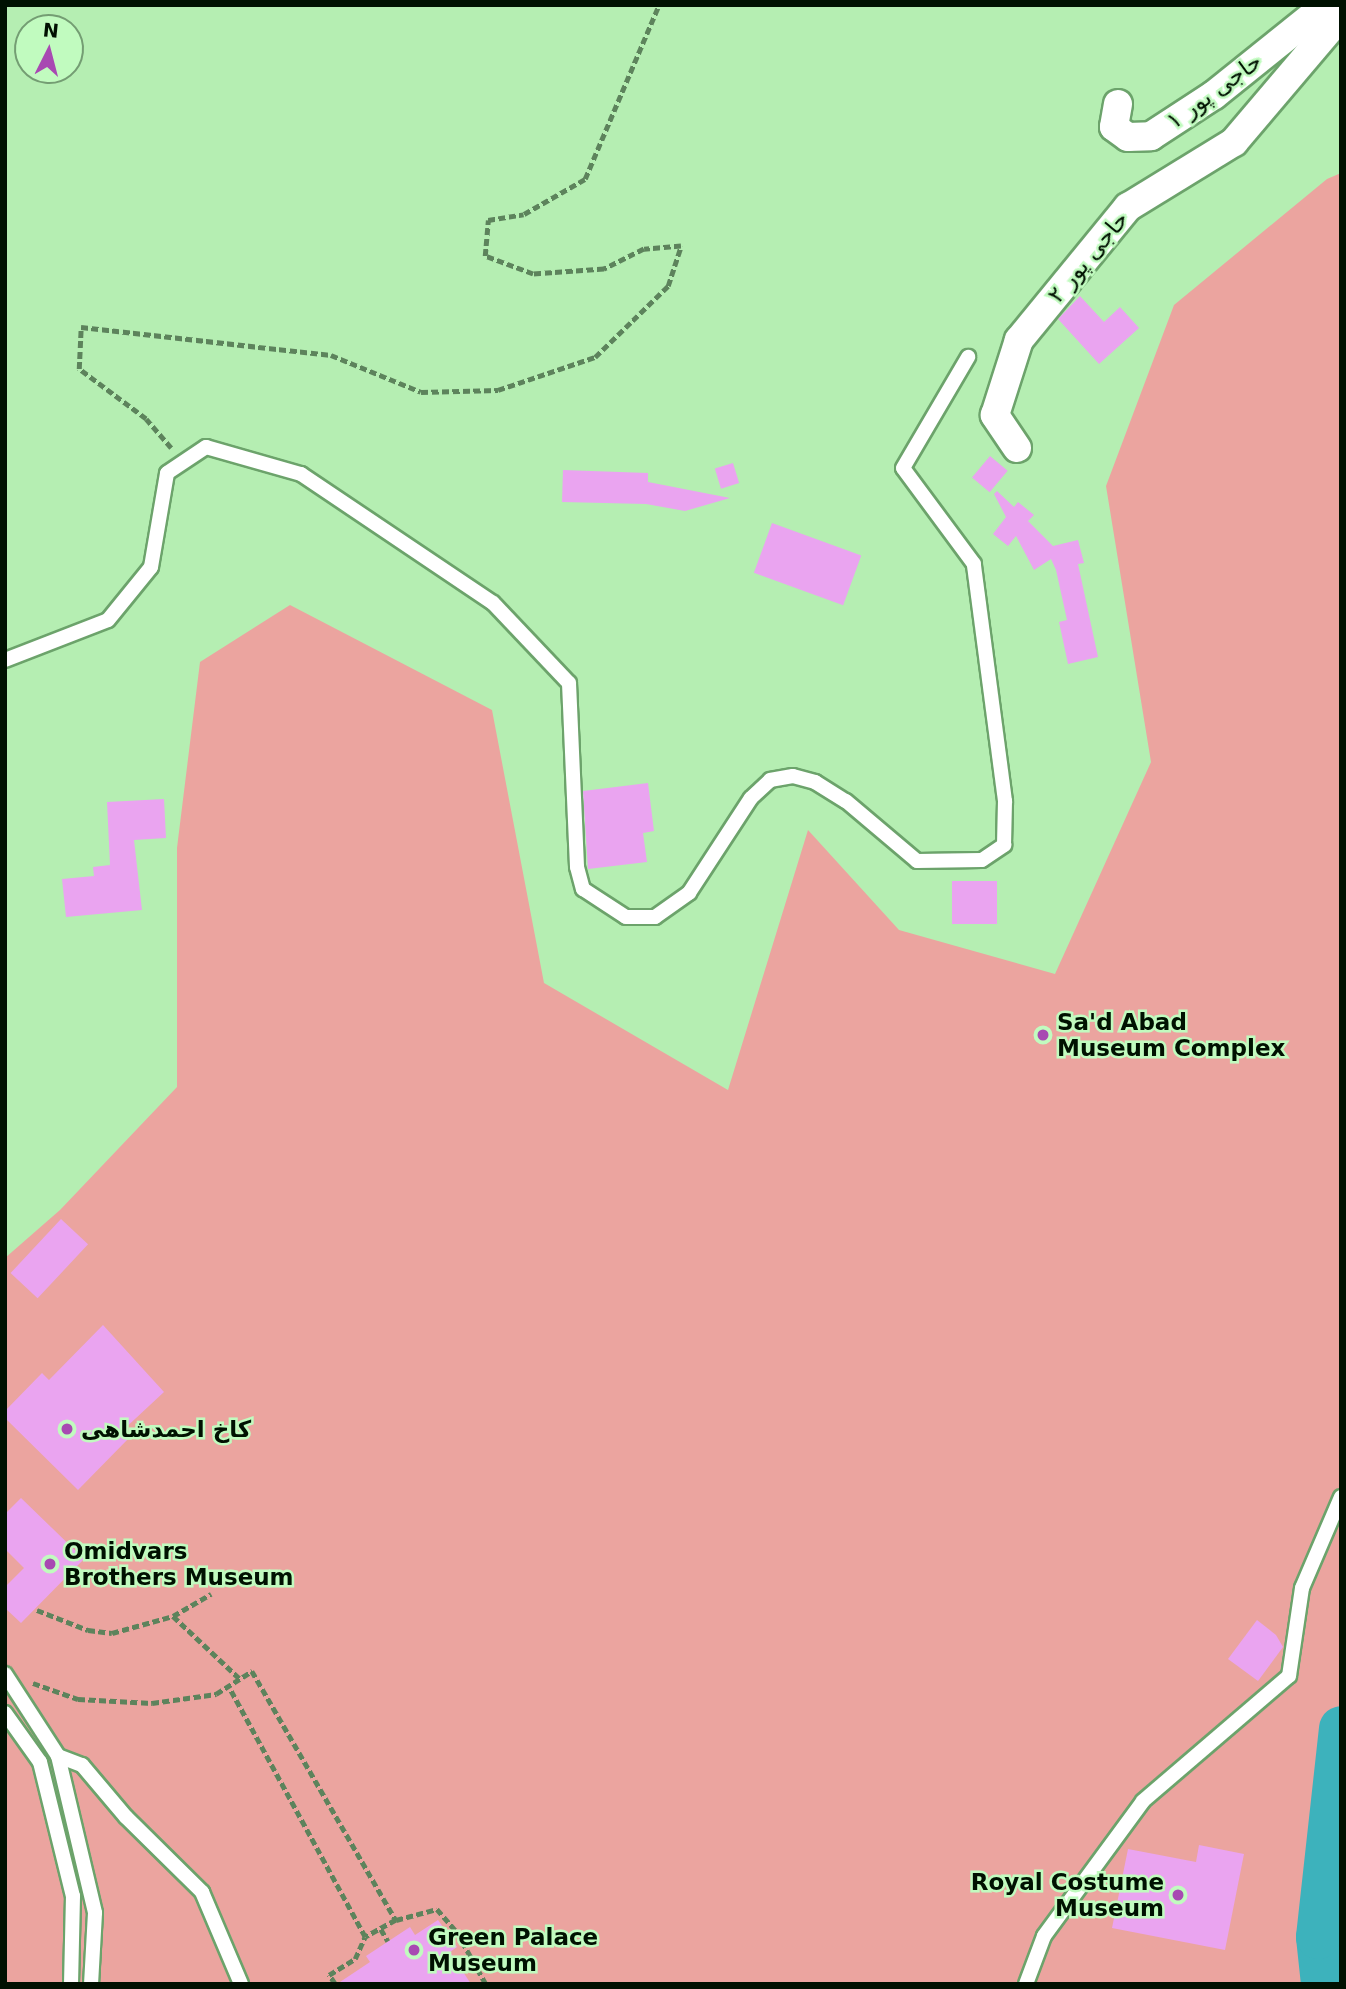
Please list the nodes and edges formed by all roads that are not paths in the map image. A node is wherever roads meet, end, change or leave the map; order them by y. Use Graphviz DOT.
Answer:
graph roads {
  1 [pos="1326,5"];
  2 [pos="1341,16"];
  3 [pos="1118,104"];
  4 [pos="968,357"];
  5 [pos="1017,448"];
  6 [pos="5,660"];
  7 [pos="1341,1497"];
  8 [pos="7,1674"];
  9 [pos="5,1713"];
  10 [pos="58,1756"];
  11 [pos="71,1984"];
  12 [pos="91,1984"];
  13 [pos="241,1984"];
  14 [pos="1026,1984"];
  1 -- 3 [label="street, حاجی پور ۱"];
  2 -- 5 [label="street, حاجی پور ۲"];
  4 -- 6 [label="lane"];
  7 -- 14 [label="lane"];
  8 -- 10 [label="lane"];
  9 -- 11 [label="lane"];
  10 -- 12 [label="lane"];
  10 -- 13 [label="lane"];
}
